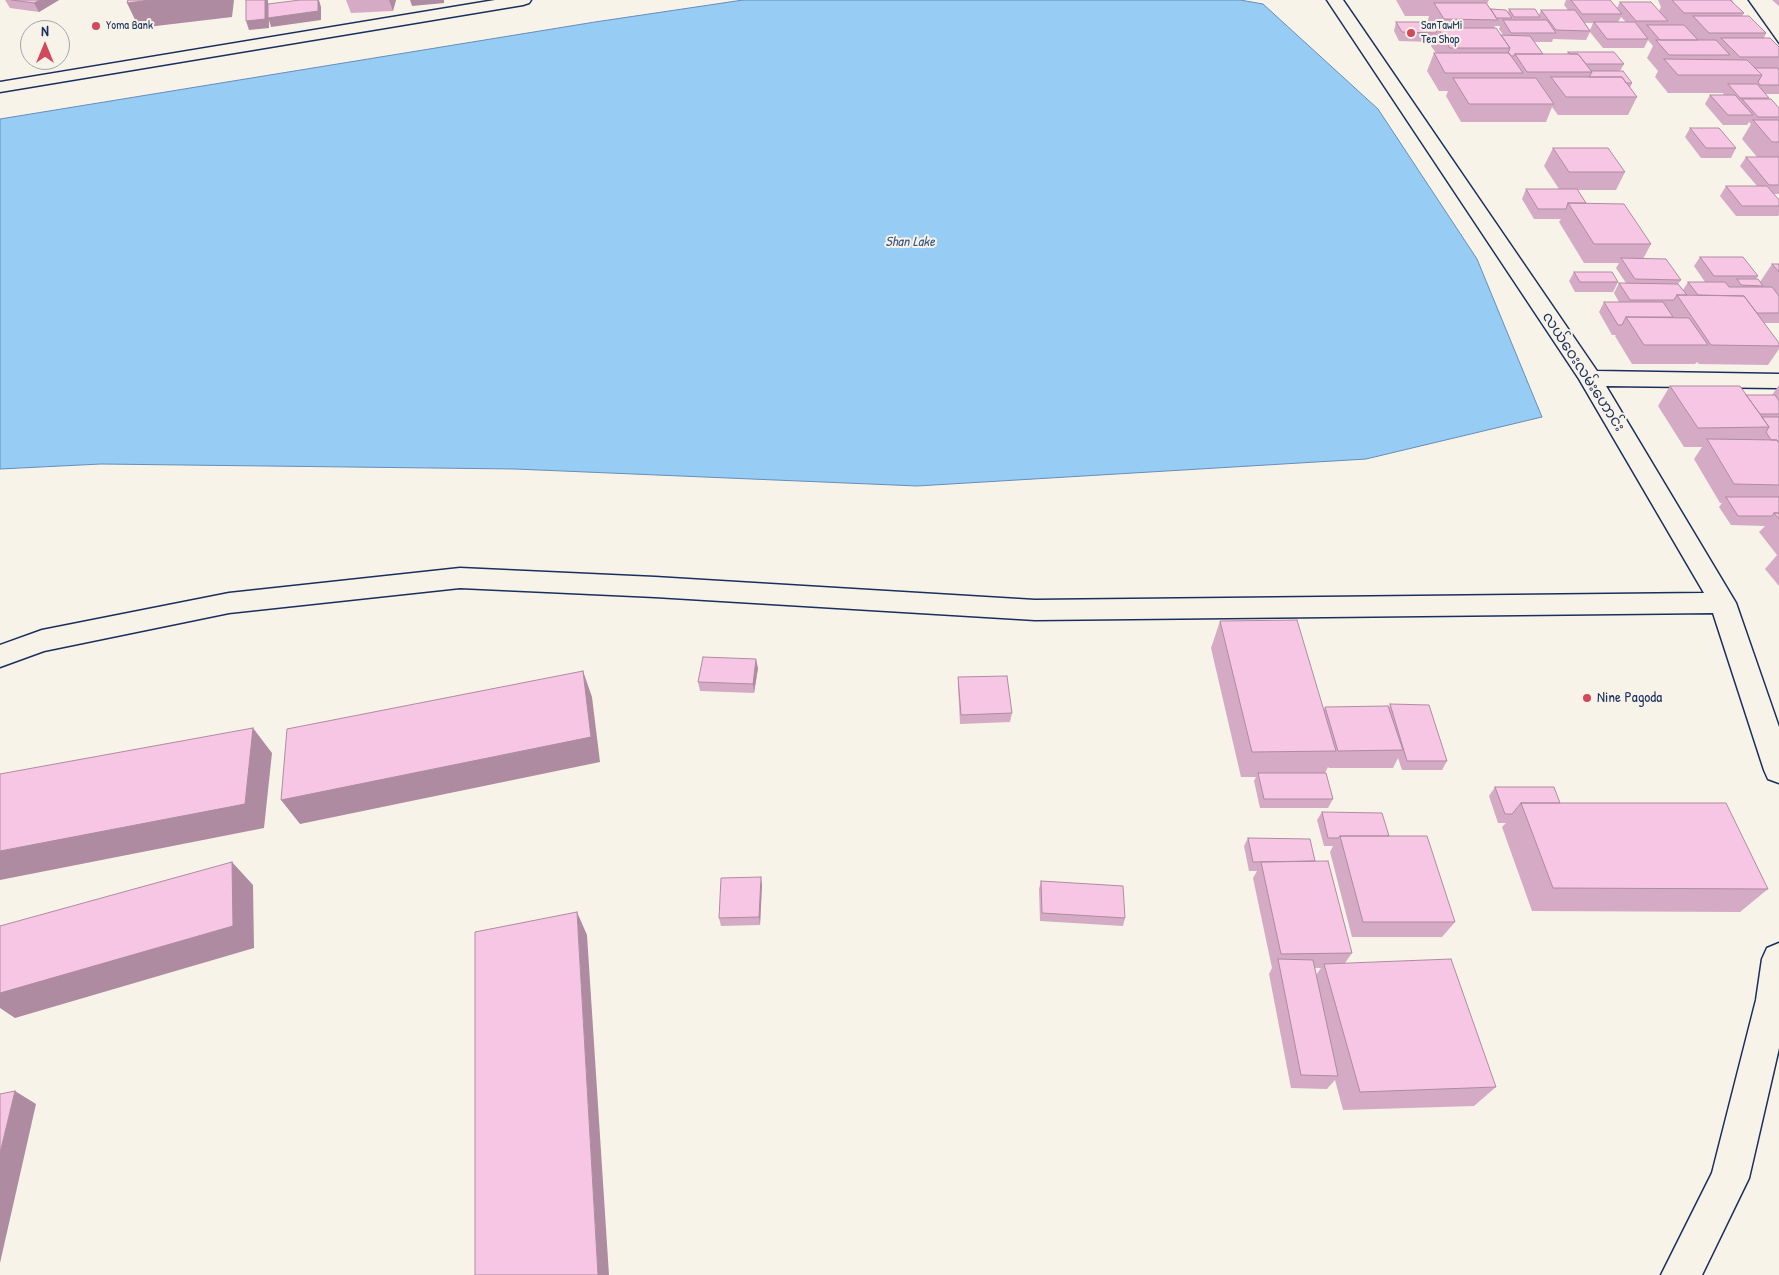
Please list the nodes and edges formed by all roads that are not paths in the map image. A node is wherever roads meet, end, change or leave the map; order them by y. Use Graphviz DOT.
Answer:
graph roads {
  1 [pos="523,0"];
  2 [pos="1335,0"];
  3 [pos="1739,0"];
  4 [pos="1779,57"];
  5 [pos="0,87"];
  6 [pos="1590,378"];
  7 [pos="1779,381"];
  8 [pos="1723,603"];
  9 [pos="0,656"];
  10 [pos="1779,770"];
  11 [pos="1779,959"];
  12 [pos="1776,1004"];
  13 [pos="1681,1275"];
  1 -- 5 [label="street"];
  2 -- 6 [label="street, လယ်ဝေးလမ်းဟောင်း"];
  3 -- 4 [label="street"];
  6 -- 7 [label="street"];
  6 -- 8 [label="street, လယ်ဝေးလမ်းဟောင်း"];
  8 -- 9 [label="street"];
  8 -- 10 [label="street, လယ်ဝေးလမ်းဟောင်း"];
  11 -- 12 [label="street"];
  12 -- 13 [label="street"];
}
